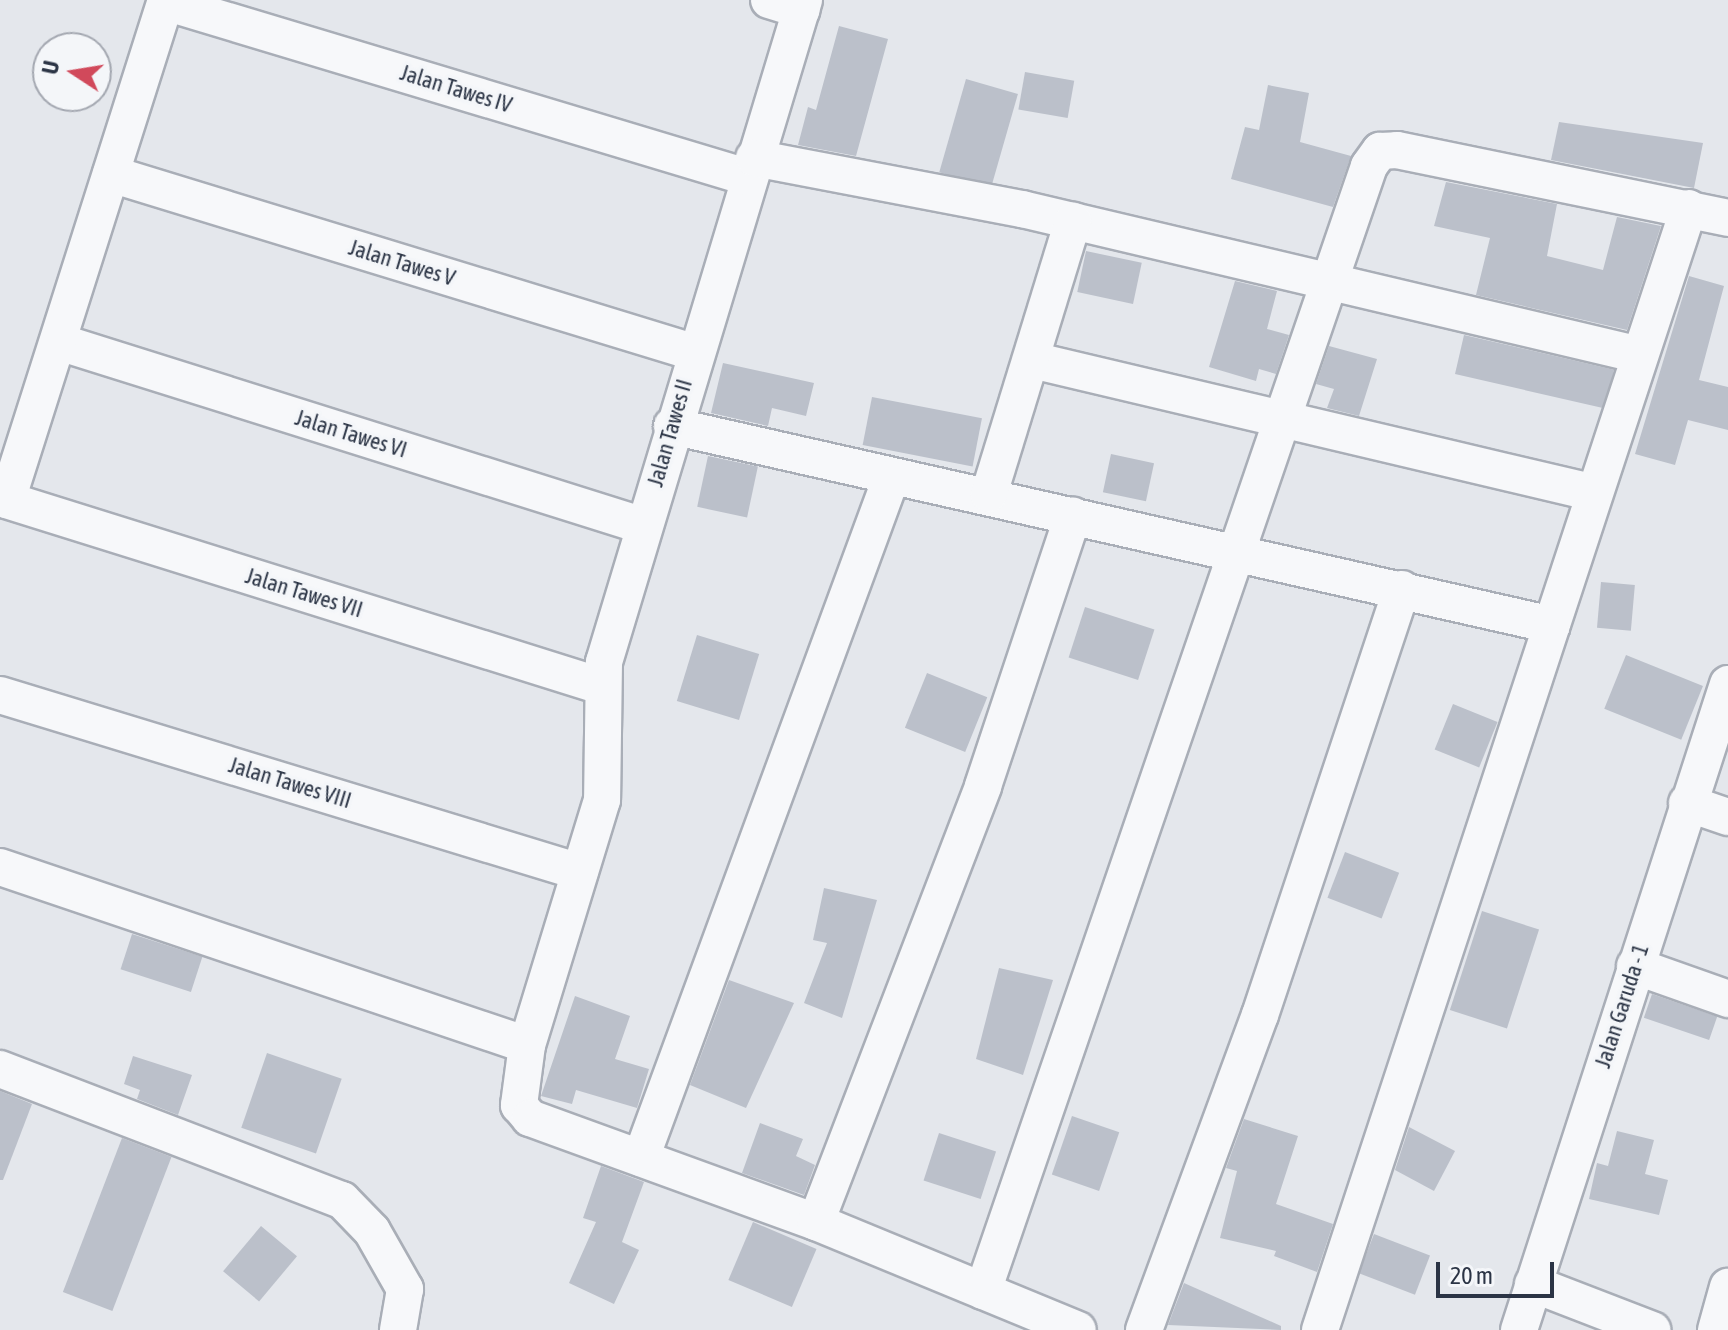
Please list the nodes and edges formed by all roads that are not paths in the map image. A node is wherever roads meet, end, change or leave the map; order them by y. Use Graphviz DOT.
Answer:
graph roads {
  1 [pos="166,1"];
  2 [pos="791,3"];
  3 [pos="751,168"];
  4 [pos="111,174"];
  5 [pos="1689,208"];
  6 [pos="1728,218"];
  7 [pos="1073,221"];
  8 [pos="1331,279"];
  9 [pos="59,342"];
  10 [pos="693,352"];
  11 [pos="1640,355"];
  12 [pos="1032,360"];
  13 [pos="1284,416"];
  14 [pos="672,426"];
  15 [pos="891,478"];
  16 [pos="1595,493"];
  17 [pos="989,494"];
  18 [pos="4,499"];
  19 [pos="1073,516"];
  20 [pos="644,526"];
  21 [pos="1238,550"];
  22 [pos="1402,589"];
  23 [pos="1552,625"];
  24 [pos="1728,684"];
  25 [pos="601,686"];
  26 [pos="0,695"];
  27 [pos="1687,803"];
  28 [pos="1728,817"];
  29 [pos="0,867"];
  30 [pos="580,872"];
  31 [pos="1635,966"];
  32 [pos="1728,999"];
  33 [pos="527,1045"];
  34 [pos="0,1069"];
  35 [pos="641,1158"];
  36 [pos="816,1222"];
  37 [pos="1533,1284"];
  38 [pos="1728,1287"];
  39 [pos="983,1291"];
  40 [pos="398,1330"];
  41 [pos="1078,1330"];
  42 [pos="1144,1330"];
  43 [pos="1320,1330"];
  44 [pos="1519,1330"];
  45 [pos="1652,1330"];
  46 [pos="1716,1330"];
  1 -- 3 [label="street, Jalan Tawes IV"];
  1 -- 4 [label="street"];
  2 -- 3 [label="street, Jalan Tawes II"];
  3 -- 7 [label="street, Jalan Tawes IV"];
  3 -- 10 [label="street, Jalan Tawes II"];
  4 -- 9 [label="street"];
  4 -- 10 [label="street, Jalan Tawes V"];
  5 -- 6 [label="street"];
  5 -- 8 [label="street"];
  5 -- 11 [label="street"];
  7 -- 8 [label="street, Jalan Tawes IV"];
  7 -- 12 [label="street"];
  8 -- 11 [label="street, Jalan Tawes IV"];
  8 -- 13 [label="street"];
  9 -- 18 [label="street"];
  9 -- 20 [label="street, Jalan Tawes VI"];
  10 -- 14 [label="street, Jalan Tawes II"];
  11 -- 16 [label="street"];
  12 -- 13 [label="street"];
  12 -- 17 [label="street"];
  13 -- 16 [label="street"];
  13 -- 21 [label="street"];
  14 -- 15 [label="street"];
  14 -- 20 [label="street, Jalan Tawes II"];
  15 -- 17 [label="street"];
  15 -- 35 [label="street"];
  16 -- 23 [label="street"];
  17 -- 19 [label="street"];
  18 -- 25 [label="street, Jalan Tawes VII"];
  19 -- 21 [label="street"];
  19 -- 36 [label="street"];
  20 -- 25 [label="street, Jalan Tawes II"];
  21 -- 22 [label="street"];
  21 -- 39 [label="street"];
  22 -- 23 [label="street"];
  22 -- 42 [label="street"];
  23 -- 43 [label="street"];
  24 -- 27 [label="street, Jalan Garuda - 1"];
  25 -- 30 [label="street, Jalan Tawes II"];
  26 -- 30 [label="street, Jalan Tawes VIII"];
  27 -- 28 [label="street"];
  27 -- 31 [label="street, Jalan Garuda - 1"];
  29 -- 33 [label="street"];
  30 -- 33 [label="street, Jalan Tawes II"];
  31 -- 32 [label="street"];
  31 -- 37 [label="street, Jalan Garuda - 1"];
  33 -- 35 [label="street, Jalan Tawes II"];
  34 -- 40 [label="street"];
  35 -- 36 [label="street, Jalan Tawes II"];
  36 -- 39 [label="street, Jalan Tawes II"];
  37 -- 44 [label="street, Jalan Garuda - 1"];
  37 -- 45 [label="street"];
  38 -- 46 [label="street"];
  39 -- 41 [label="street, Jalan Tawes II"];
}
